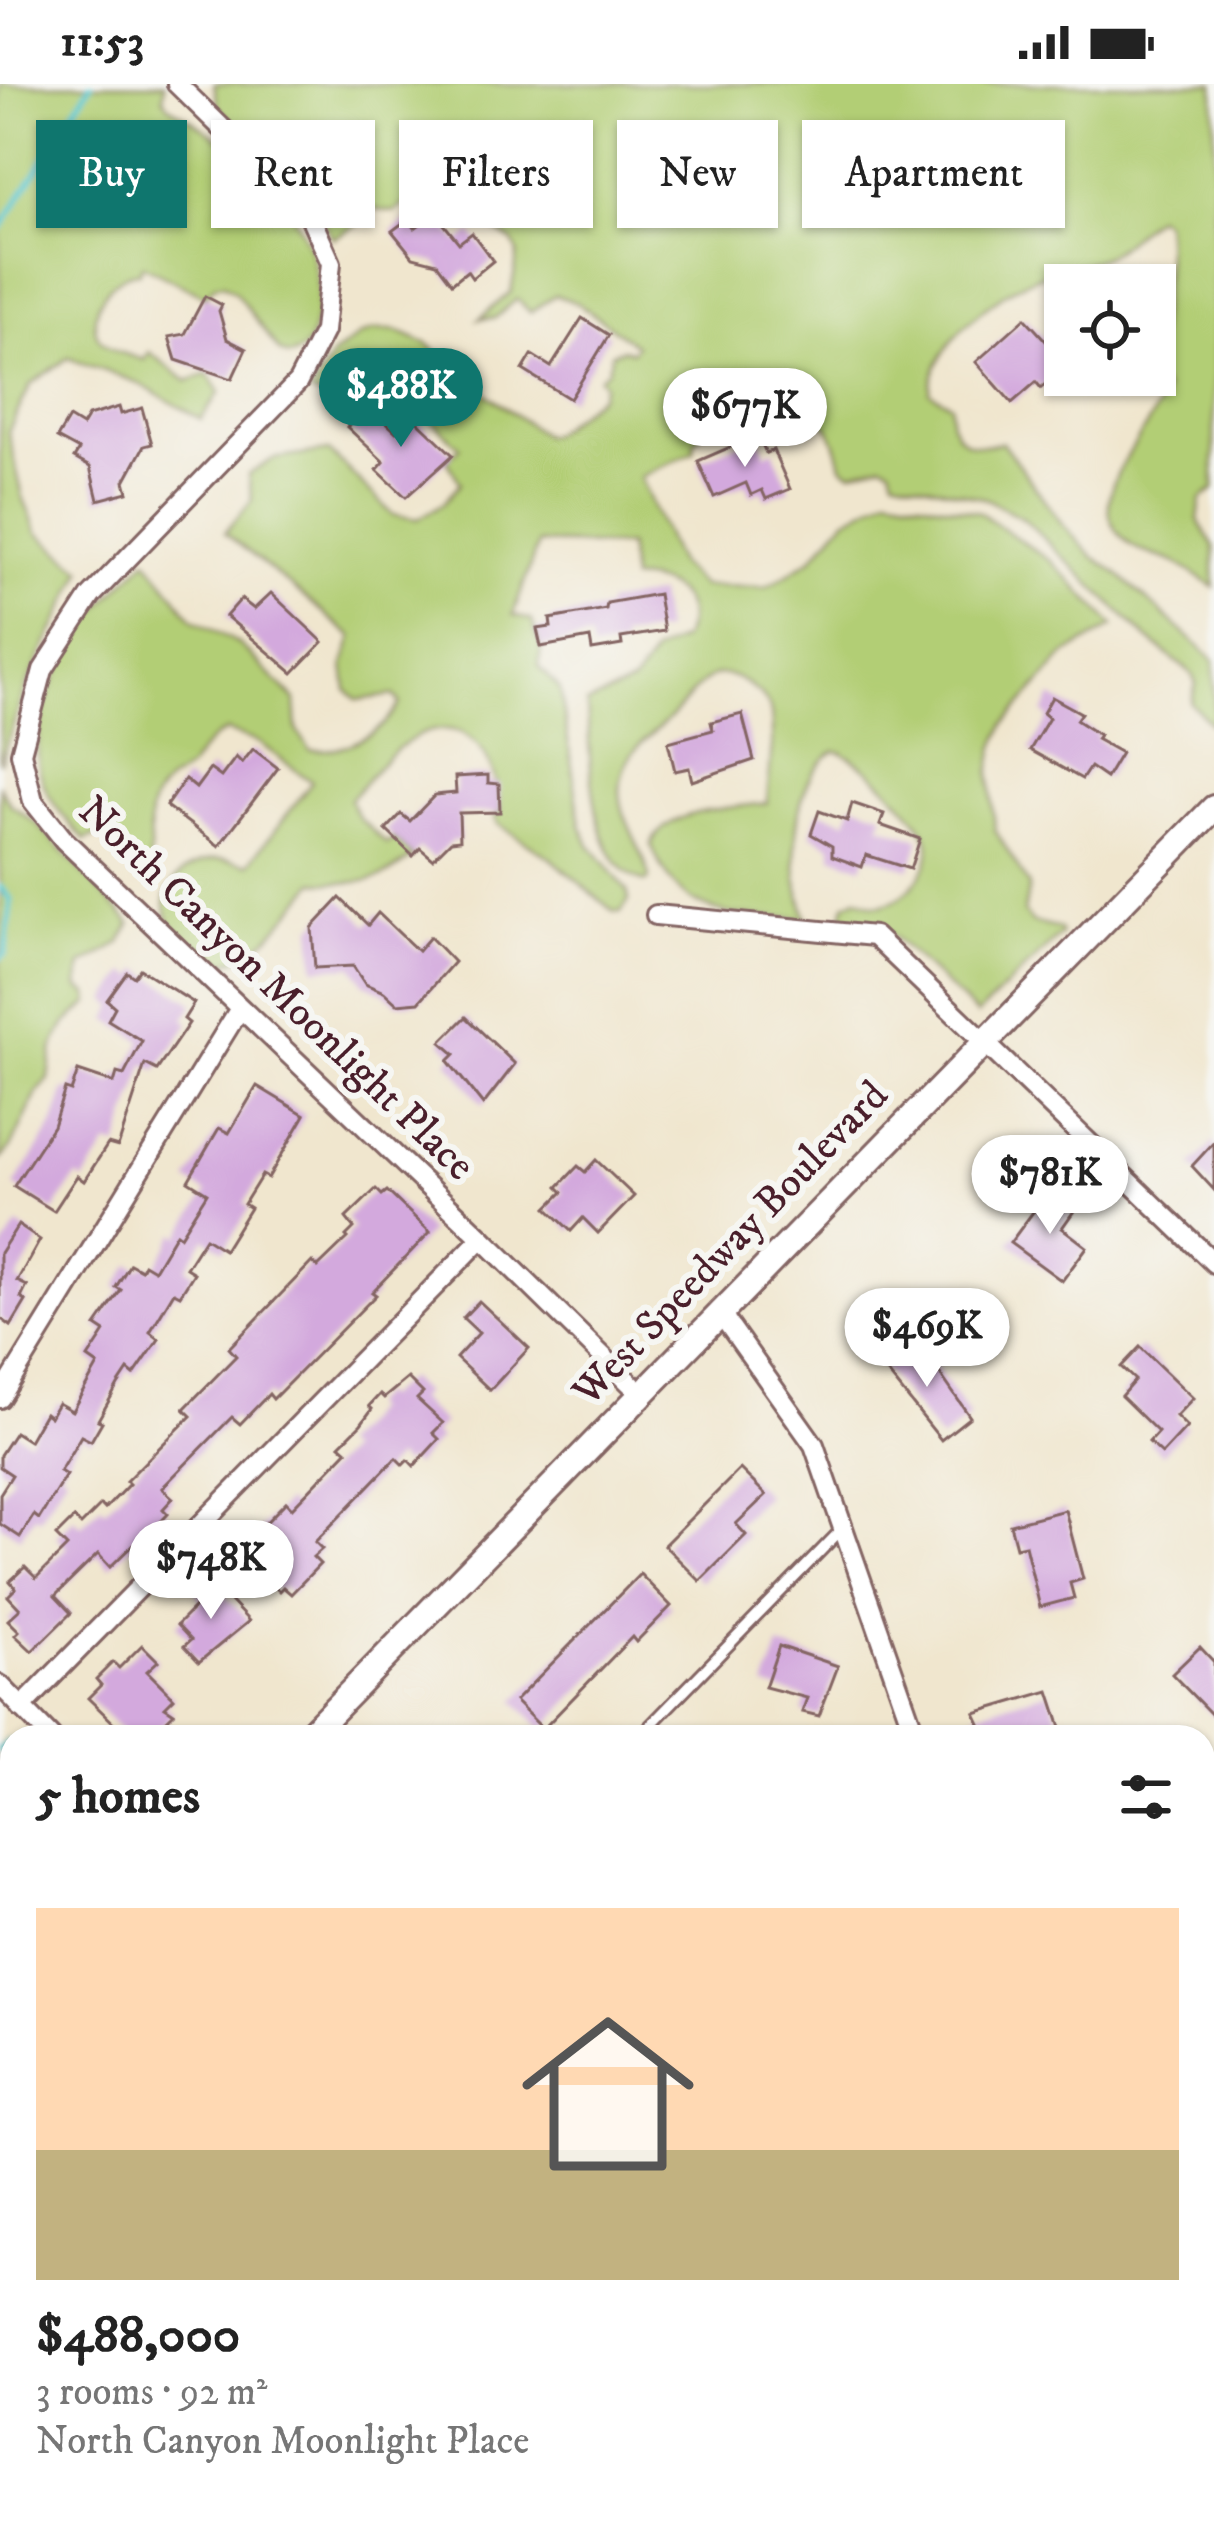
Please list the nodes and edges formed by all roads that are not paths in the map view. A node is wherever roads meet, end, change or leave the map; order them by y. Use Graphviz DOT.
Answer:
graph roads {
  1 [pos="177,84"];
  2 [pos="1214,808"];
  3 [pos="656,915"];
  4 [pos="239,1010"];
  5 [pos="984,1041"];
  6 [pos="482,1238"];
  7 [pos="1214,1263"];
  8 [pos="719,1311"];
  9 [pos="640,1393"];
  10 [pos="0,1398"];
  11 [pos="844,1527"];
  12 [pos="0,1685"];
  13 [pos="21,1708"];
  14 [pos="39,1725"];
  15 [pos="319,1725"];
  16 [pos="651,1725"];
  17 [pos="912,1725"];
  1 -- 4 [label="street, North Canyon Moonlight Place"];
  2 -- 5 [label="main road, West Speedway Boulevard"];
  3 -- 5 [label="street"];
  4 -- 6 [label="street, North Canyon Moonlight Place"];
  4 -- 10 [label="street"];
  5 -- 7 [label="street"];
  5 -- 8 [label="main road, West Speedway Boulevard"];
  6 -- 9 [label="street, North Canyon Moonlight Place"];
  6 -- 13 [label="street"];
  8 -- 9 [label="main road, West Speedway Boulevard"];
  8 -- 11 [label="street"];
  9 -- 15 [label="main road, West Speedway Boulevard"];
  11 -- 16 [label="lane"];
  11 -- 17 [label="street"];
  12 -- 13 [label="street"];
  13 -- 14 [label="street"];
}
